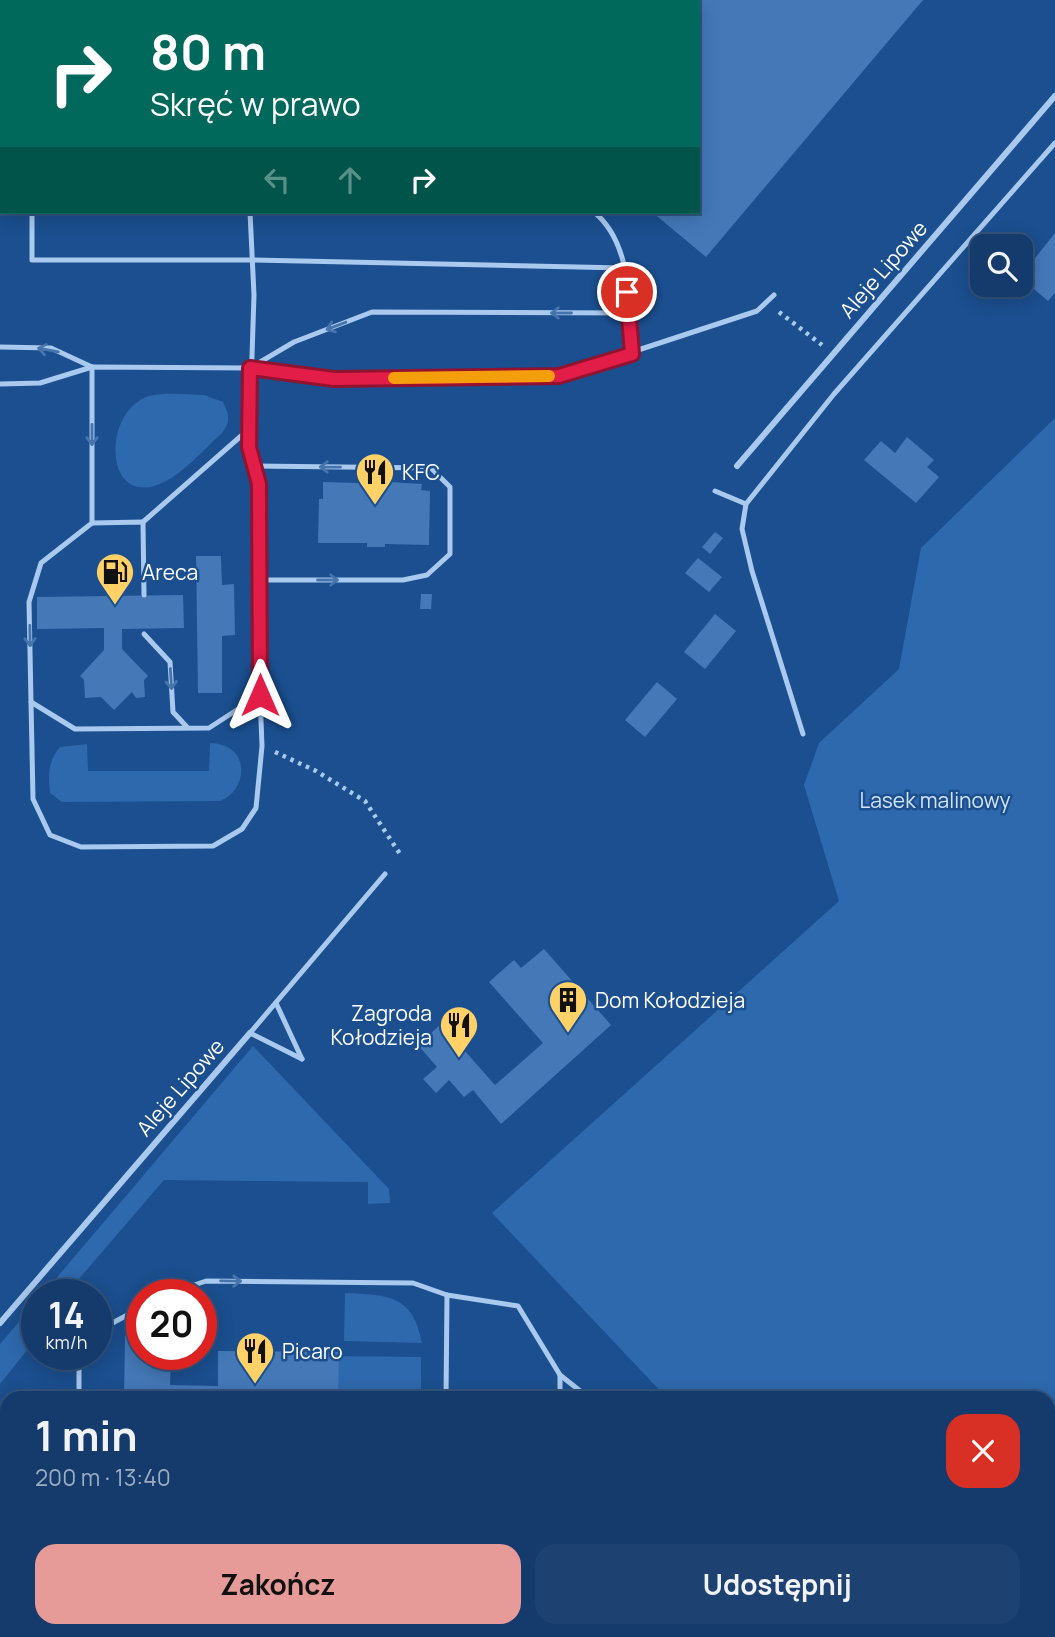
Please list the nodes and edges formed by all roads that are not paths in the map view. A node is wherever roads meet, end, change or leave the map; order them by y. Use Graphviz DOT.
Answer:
graph roads {
  1 [pos="1055,96"];
  2 [pos="1055,143"];
  3 [pos="32,214"];
  4 [pos="250,214"];
  5 [pos="596,214"];
  6 [pos="250,260"];
  7 [pos="624,268"];
  8 [pos="774,295"];
  9 [pos="629,313"];
  10 [pos="0,347"];
  11 [pos="632,354"];
  12 [pos="92,367"];
  13 [pos="250,368"];
  14 [pos="0,384"];
  15 [pos="249,429"];
  16 [pos="254,466"];
  17 [pos="737,466"];
  18 [pos="715,491"];
  19 [pos="746,504"];
  20 [pos="143,522"];
  21 [pos="92,523"];
  22 [pos="260,580"];
  23 [pos="144,594"];
  24 [pos="144,634"];
  25 [pos="260,695"];
  26 [pos="31,702"];
  27 [pos="187,728"];
  28 [pos="803,734"];
  29 [pos="385,874"];
  30 [pos="276,1003"];
  31 [pos="250,1033"];
  32 [pos="217,1281"];
  33 [pos="447,1294"];
  34 [pos="0,1323"];
  35 [pos="79,1370"];
  36 [pos="560,1375"];
  37 [pos="79,1391"];
  38 [pos="446,1391"];
  39 [pos="560,1391"];
  40 [pos="580,1391"];
  1 -- 17 [label="street, Aleje Lipowe"];
  2 -- 19 [label="lane"];
  3 -- 6 [label="lane"];
  4 -- 6 [label="lane"];
  5 -- 7 [label="lane"];
  6 -- 7 [label="lane"];
  6 -- 13 [label="lane"];
  7 -- 9 [label="lane"];
  8 -- 11 [label="lane"];
  9 -- 11 [label="lane"];
  9 -- 13 [label="lane, one-way"];
  12 -- 10 [label="lane, one-way"];
  11 -- 13 [label="lane"];
  12 -- 13 [label="lane"];
  12 -- 14 [label="lane"];
  12 -- 21 [label="lane, one-way"];
  13 -- 15 [label="lane"];
  15 -- 16 [label="lane"];
  15 -- 20 [label="lane"];
  16 -- 22 [label="lane"];
  22 -- 16 [label="lane, one-way"];
  18 -- 19 [label="lane"];
  19 -- 28 [label="lane"];
  20 -- 21 [label="lane"];
  20 -- 23 [label="lane"];
  21 -- 26 [label="lane, one-way"];
  22 -- 25 [label="lane"];
  24 -- 27 [label="lane, one-way"];
  25 -- 26 [label="lane"];
  25 -- 27 [label="lane"];
  26 -- 27 [label="lane"];
  29 -- 30 [label="lane, Aleje Lipowe"];
  30 -- 31 [label="lane, Aleje Lipowe"];
  30 -- 31 [label="lane"];
  31 -- 34 [label="street, Aleje Lipowe"];
  32 -- 33 [label="lane, one-way"];
  33 -- 36 [label="lane"];
  33 -- 38 [label="lane"];
  35 -- 37 [label="lane"];
  36 -- 39 [label="lane"];
  36 -- 40 [label="lane"];
}
